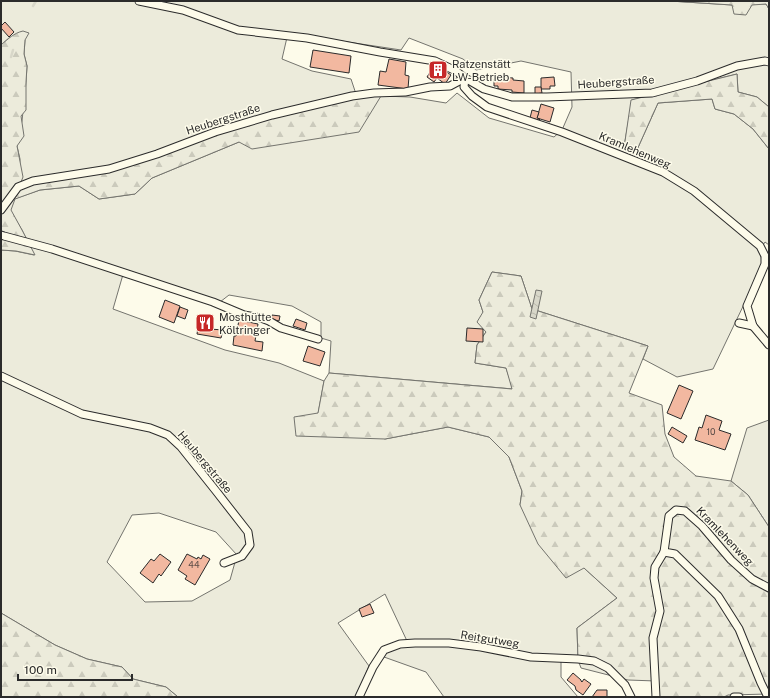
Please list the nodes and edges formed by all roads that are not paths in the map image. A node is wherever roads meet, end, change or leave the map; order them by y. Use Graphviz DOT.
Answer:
graph roads {
  1 [pos="139,1"];
  2 [pos="769,62"];
  3 [pos="465,78"];
  4 [pos="1,210"];
  5 [pos="1,235"];
  6 [pos="739,323"];
  7 [pos="753,326"];
  8 [pos="318,339"];
  9 [pos="769,345"];
  10 [pos="1,376"];
  11 [pos="664,552"];
  12 [pos="224,563"];
  13 [pos="769,588"];
  14 [pos="359,697"];
  15 [pos="630,697"];
  16 [pos="656,697"];
  17 [pos="734,697"];
  18 [pos="739,697"];
  19 [pos="768,697"];
  1 -- 3 [label="street, Heubergstraße"];
  2 -- 3 [label="street, Heubergstraße"];
  3 -- 4 [label="street, Heubergstraße"];
  3 -- 7 [label="street, Kramlehenweg"];
  5 -- 8 [label="street"];
  6 -- 7 [label="street"];
  7 -- 9 [label="street, Kramlehenweg"];
  10 -- 12 [label="street, Heubergstraße"];
  11 -- 13 [label="street, Kramlehenweg"];
  11 -- 16 [label="street"];
  11 -- 19 [label="street"];
  14 -- 15 [label="street, Reitgutweg"];
  17 -- 18 [label="street"];
}
